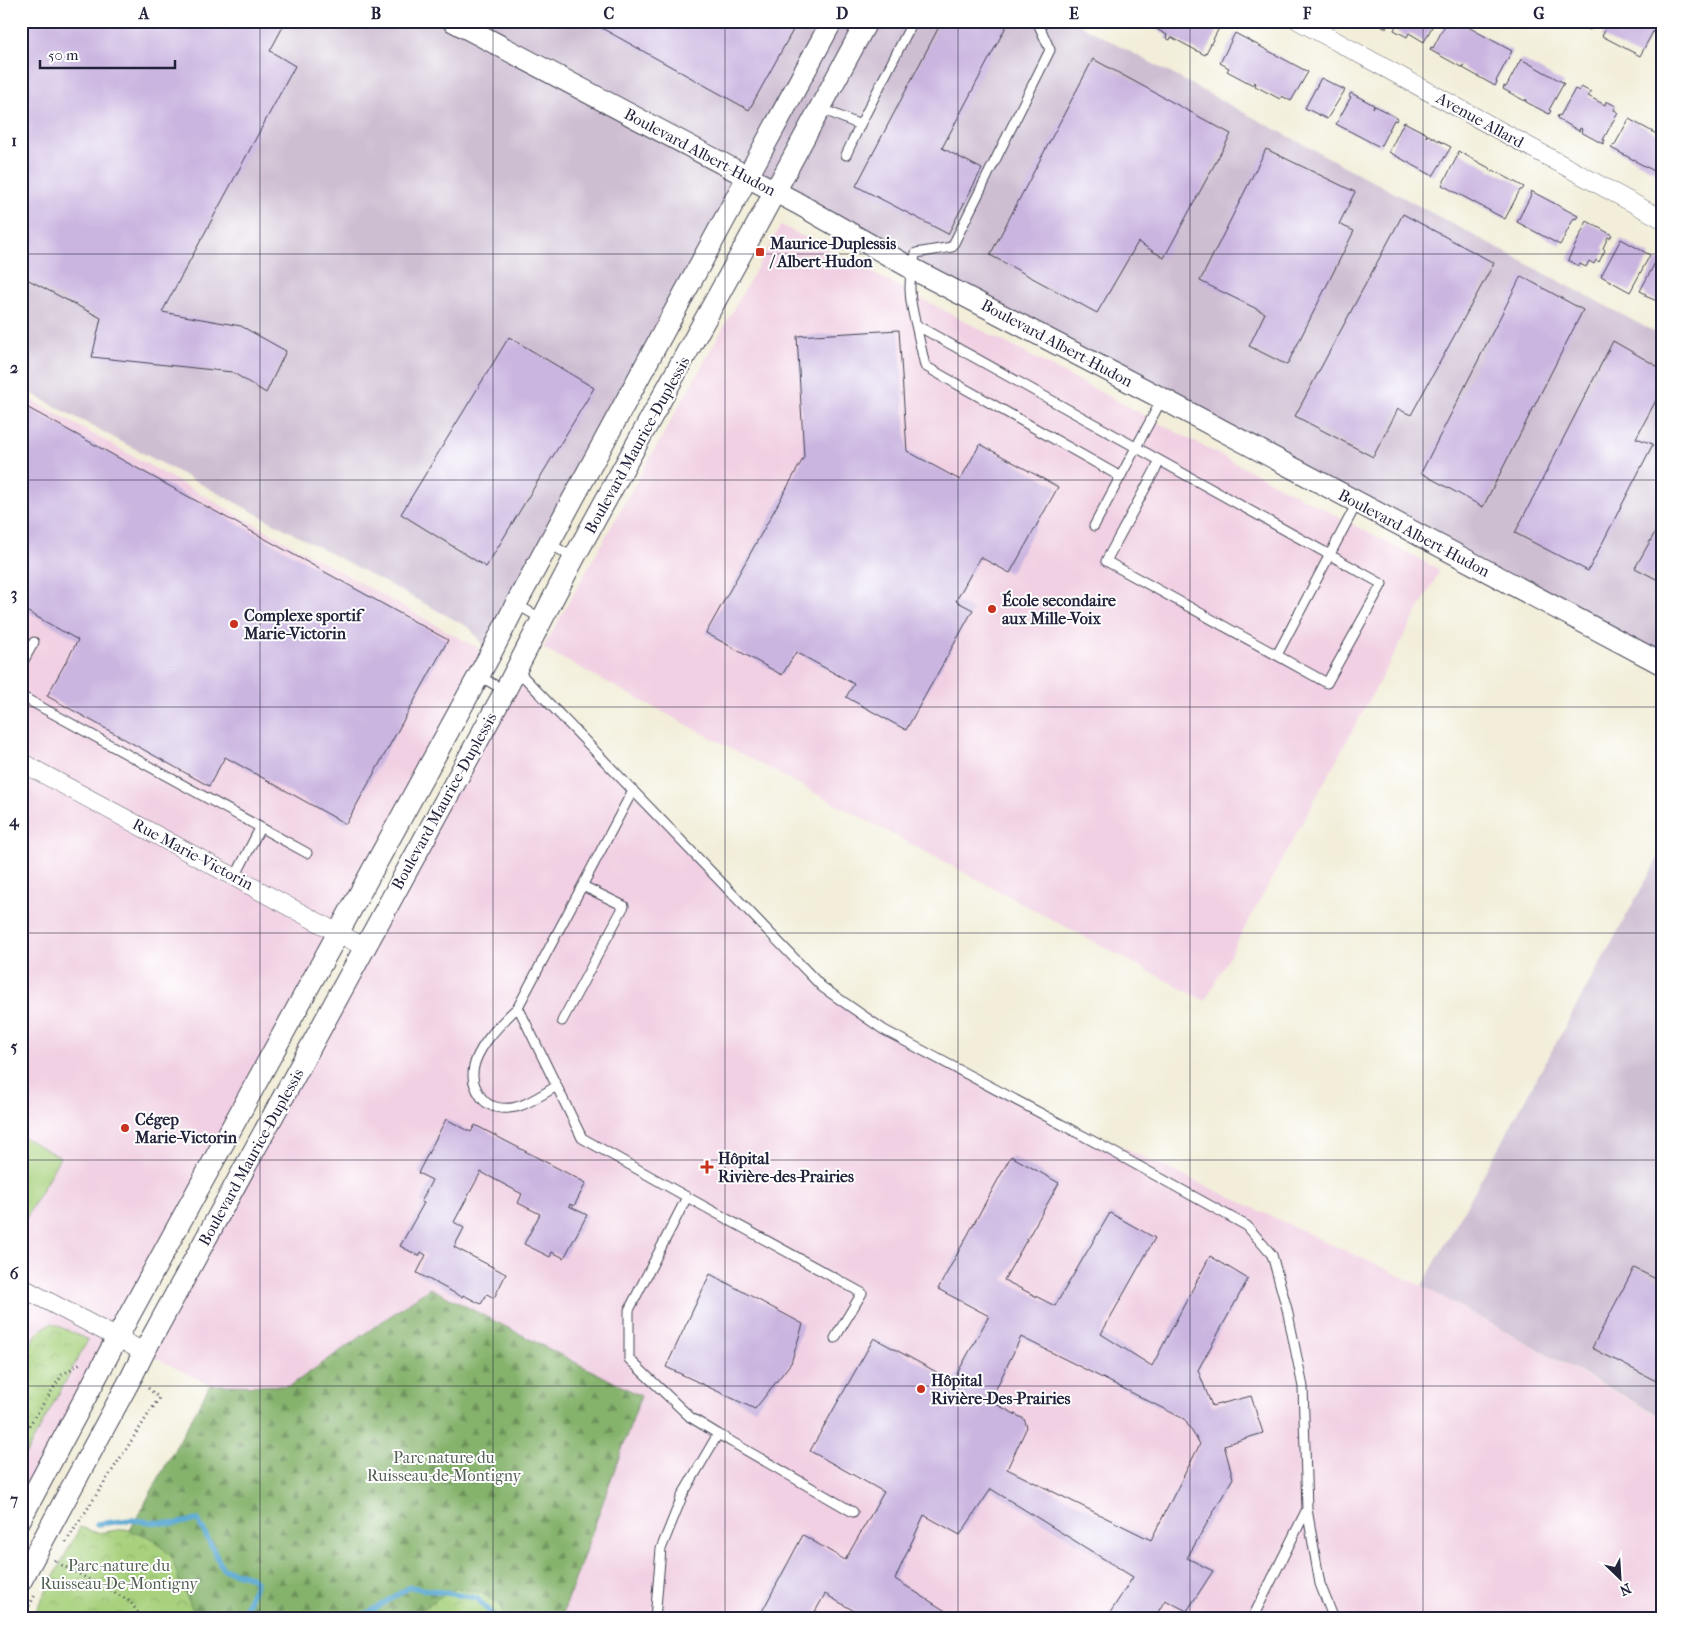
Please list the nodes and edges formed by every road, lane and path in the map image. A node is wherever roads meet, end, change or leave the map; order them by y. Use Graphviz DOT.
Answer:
graph roads {
  1 [pos="452,21"];
  2 [pos="832,21"];
  3 [pos="867,21"];
  4 [pos="913,21"];
  5 [pos="1037,21"];
  6 [pos="1299,21"];
  7 [pos="820,108"];
  8 [pos="860,125"];
  9 [pos="846,155"];
  10 [pos="749,177"];
  11 [pos="775,192"];
  12 [pos="1662,219"];
  13 [pos="911,268"];
  14 [pos="916,326"];
  15 [pos="1163,399"];
  16 [pos="1136,448"];
  17 [pos="1160,461"];
  18 [pos="1121,477"];
  19 [pos="1357,503"];
  20 [pos="1094,526"];
  21 [pos="550,544"];
  22 [pos="1330,555"];
  23 [pos="574,558"];
  24 [pos="516,604"];
  25 [pos="542,619"];
  26 [pos="34,642"];
  27 [pos="1277,655"];
  28 [pos="21,664"];
  29 [pos="1662,664"];
  30 [pos="517,669"];
  31 [pos="478,675"];
  32 [pos="505,691"];
  33 [pos="21,696"];
  34 [pos="21,762"];
  35 [pos="633,790"];
  36 [pos="260,828"];
  37 [pos="307,853"];
  38 [pos="235,877"];
  39 [pos="583,886"];
  40 [pos="338,933"];
  41 [pos="364,947"];
  42 [pos="518,1007"];
  43 [pos="562,1021"];
  44 [pos="557,1086"];
  45 [pos="687,1197"];
  46 [pos="21,1287"];
  47 [pos="119,1338"];
  48 [pos="835,1338"];
  49 [pos="144,1352"];
  50 [pos="106,1361"];
  51 [pos="132,1376"];
  52 [pos="718,1434"];
  53 [pos="21,1438"];
  54 [pos="1307,1509"];
  55 [pos="853,1512"];
  56 [pos="21,1518"];
  57 [pos="64,1545"];
  58 [pos="59,1553"];
  59 [pos="21,1581"];
  60 [pos="142,1619"];
  61 [pos="655,1619"];
  62 [pos="1252,1619"];
  63 [pos="1334,1619"];
  1 -- 10 [label="street, Boulevard Albert-Hudon"];
  2 -- 10 [label="street, Boulevard Maurice-Duplessis"];
  3 -- 7 [label="street, Boulevard Maurice-Duplessis"];
  4 -- 8 [label="lane"];
  5 -- 13 [label="lane"];
  6 -- 12 [label="street, Avenue Allard"];
  7 -- 8 [label="lane"];
  7 -- 11 [label="street, Boulevard Maurice-Duplessis"];
  8 -- 9 [label="lane"];
  10 -- 11 [label="street, Boulevard Albert-Hudon"];
  10 -- 21 [label="street, Boulevard Maurice-Duplessis"];
  11 -- 13 [label="street, Boulevard Albert-Hudon"];
  11 -- 23 [label="street, Boulevard Maurice-Duplessis"];
  13 -- 14 [label="lane"];
  13 -- 15 [label="street, Boulevard Albert-Hudon"];
  14 -- 16 [label="lane"];
  14 -- 18 [label="lane"];
  15 -- 16 [label="lane"];
  15 -- 19 [label="street, Boulevard Albert-Hudon"];
  16 -- 17 [label="lane"];
  16 -- 18 [label="lane"];
  17 -- 22 [label="lane"];
  17 -- 27 [label="lane"];
  18 -- 20 [label="lane"];
  19 -- 22 [label="lane"];
  19 -- 29 [label="street, Boulevard Albert-Hudon"];
  21 -- 23 [label="lane"];
  21 -- 24 [label="street, Boulevard Maurice-Duplessis"];
  22 -- 27 [label="lane"];
  22 -- 27 [label="lane"];
  23 -- 25 [label="street, Boulevard Maurice-Duplessis"];
  24 -- 25 [label="lane"];
  24 -- 31 [label="street, Boulevard Maurice-Duplessis"];
  25 -- 30 [label="street, Boulevard Maurice-Duplessis"];
  26 -- 28 [label="lane"];
  30 -- 32 [label="street, Boulevard Maurice-Duplessis"];
  30 -- 35 [label="lane"];
  31 -- 32 [label="lane"];
  31 -- 40 [label="street, Boulevard Maurice-Duplessis"];
  32 -- 41 [label="street, Boulevard Maurice-Duplessis"];
  33 -- 36 [label="lane"];
  34 -- 38 [label="street, Rue Marie-Victorin"];
  35 -- 39 [label="lane"];
  35 -- 54 [label="lane"];
  36 -- 37 [label="lane"];
  36 -- 38 [label="lane"];
  38 -- 40 [label="street, Rue Marie-Victorin"];
  39 -- 42 [label="lane"];
  39 -- 43 [label="lane"];
  40 -- 41 [label="street, Rue Marie-Victorin"];
  40 -- 47 [label="street, Boulevard Maurice-Duplessis"];
  41 -- 49 [label="street, Boulevard Maurice-Duplessis"];
  42 -- 44 [label="lane"];
  42 -- 44 [label="lane"];
  44 -- 45 [label="lane"];
  45 -- 48 [label="lane"];
  45 -- 52 [label="lane"];
  46 -- 47 [label="street"];
  47 -- 49 [label="street"];
  47 -- 50 [label="street, Boulevard Maurice-Duplessis"];
  49 -- 51 [label="street, Boulevard Maurice-Duplessis"];
  50 -- 53 [label="path"];
  50 -- 56 [label="street, Boulevard Maurice-Duplessis"];
  51 -- 57 [label="path"];
  51 -- 59 [label="street, Boulevard Maurice-Duplessis"];
  52 -- 55 [label="lane"];
  52 -- 61 [label="lane"];
  54 -- 62 [label="lane"];
  54 -- 63 [label="lane"];
  58 -- 60 [label="path"];
}
